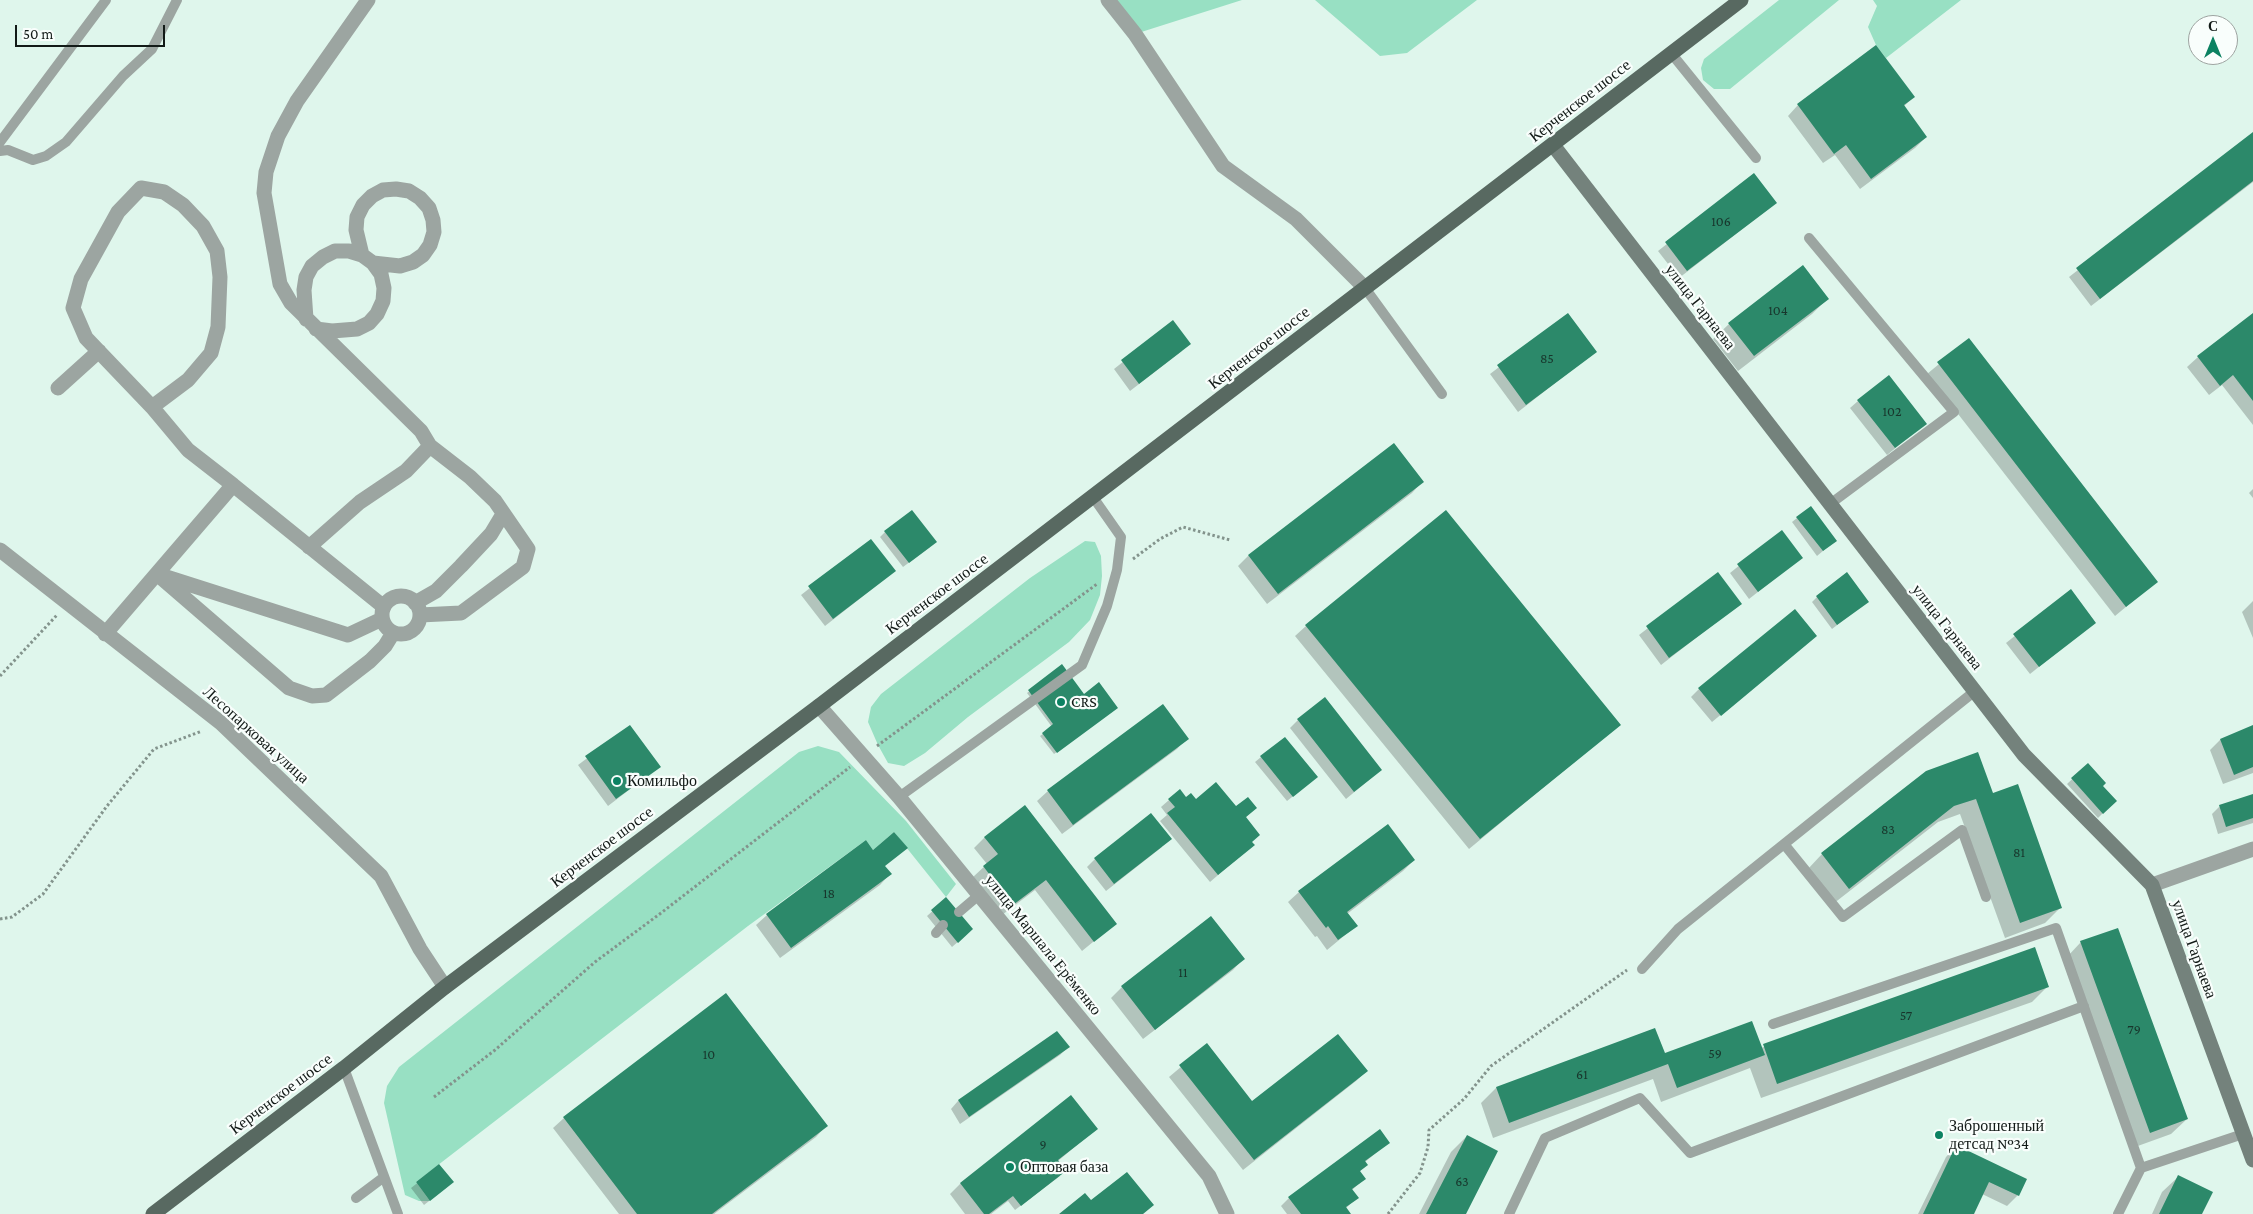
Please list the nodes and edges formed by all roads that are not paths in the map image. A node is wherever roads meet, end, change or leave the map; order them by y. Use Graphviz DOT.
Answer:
graph roads {
  1 [pos="106,0"];
  2 [pos="177,0"];
  3 [pos="368,0"];
  4 [pos="1108,0"];
  5 [pos="1741,0"];
  6 [pos="1671,53"];
  7 [pos="0,142"];
  8 [pos="1553,144"];
  9 [pos="0,151"];
  10 [pos="1756,158"];
  11 [pos="1809,238"];
  12 [pos="368,259"];
  13 [pos="1365,288"];
  14 [pos="311,324"];
  15 [pos="99,351"];
  16 [pos="58,388"];
  17 [pos="1442,394"];
  18 [pos="152,407"];
  19 [pos="430,446"];
  20 [pos="233,485"];
  21 [pos="1093,497"];
  22 [pos="1830,504"];
  23 [pos="504,514"];
  24 [pos="309,547"];
  25 [pos="0,550"];
  26 [pos="157,574"];
  27 [pos="417,609"];
  28 [pos="383,613"];
  29 [pos="394,633"];
  30 [pos="106,634"];
  31 [pos="1974,691"];
  32 [pos="819,706"];
  33 [pos="899,797"];
  34 [pos="1784,844"];
  35 [pos="2253,849"];
  36 [pos="2152,885"];
  37 [pos="979,895"];
  38 [pos="1986,897"];
  39 [pos="959,912"];
  40 [pos="1642,969"];
  41 [pos="445,987"];
  42 [pos="2084,1006"];
  43 [pos="1773,1024"];
  44 [pos="344,1068"];
  45 [pos="2243,1134"];
  46 [pos="2253,1160"];
  47 [pos="2141,1168"];
  48 [pos="384,1177"];
  49 [pos="356,1198"];
  50 [pos="153,1214"];
  51 [pos="398,1214"];
  52 [pos="1227,1214"];
  53 [pos="1509,1214"];
  54 [pos="2118,1214"];
  1 -- 7 [label="lane"];
  2 -- 9 [label="lane"];
  3 -- 14 [label="street"];
  4 -- 13 [label="street"];
  5 -- 6 [label="main road, Керченское шоссе"];
  6 -- 8 [label="main road, Керченское шоссе"];
  6 -- 10 [label="lane"];
  8 -- 13 [label="main road, Керченское шоссе"];
  8 -- 22 [label="street, улица Гарнаева"];
  11 -- 22 [label="lane"];
  12 -- 12 [label="street"];
  12 -- 14 [label="street"];
  12 -- 14 [label="street"];
  13 -- 17 [label="lane"];
  13 -- 21 [label="main road, Керченское шоссе"];
  14 -- 19 [label="street"];
  15 -- 16 [label="street"];
  15 -- 18 [label="street"];
  15 -- 18 [label="street"];
  18 -- 20 [label="street"];
  19 -- 23 [label="street"];
  19 -- 24 [label="street"];
  20 -- 24 [label="street"];
  20 -- 26 [label="street"];
  21 -- 32 [label="main road, Керченское шоссе"];
  21 -- 33 [label="lane"];
  22 -- 31 [label="street, улица Гарнаева"];
  23 -- 27 [label="street"];
  23 -- 27 [label="street"];
  24 -- 28 [label="street"];
  25 -- 30 [label="street, Лесопарковая улица"];
  26 -- 28 [label="street"];
  26 -- 29 [label="street"];
  26 -- 30 [label="street"];
  27 -- 28 [label="street"];
  27 -- 29 [label="street"];
  28 -- 29 [label="street"];
  30 -- 41 [label="street, Лесопарковая улица"];
  31 -- 34 [label="lane"];
  31 -- 36 [label="street, улица Гарнаева"];
  32 -- 33 [label="street, улица Маршала Ерёменко"];
  32 -- 41 [label="main road, Керченское шоссе"];
  33 -- 37 [label="street, улица Маршала Ерёменко"];
  34 -- 38 [label="lane"];
  34 -- 40 [label="lane"];
  35 -- 36 [label="street"];
  36 -- 45 [label="street, улица Гарнаева"];
  37 -- 39 [label="lane"];
  37 -- 52 [label="street, улица Маршала Ерёменко"];
  41 -- 44 [label="main road, Керченское шоссе"];
  42 -- 43 [label="lane"];
  42 -- 47 [label="lane"];
  42 -- 53 [label="lane"];
  44 -- 48 [label="lane"];
  44 -- 50 [label="main road, Керченское шоссе"];
  45 -- 46 [label="street, улица Гарнаева"];
  45 -- 47 [label="lane"];
  47 -- 54 [label="lane"];
  48 -- 49 [label="lane"];
  48 -- 51 [label="lane"];
}
